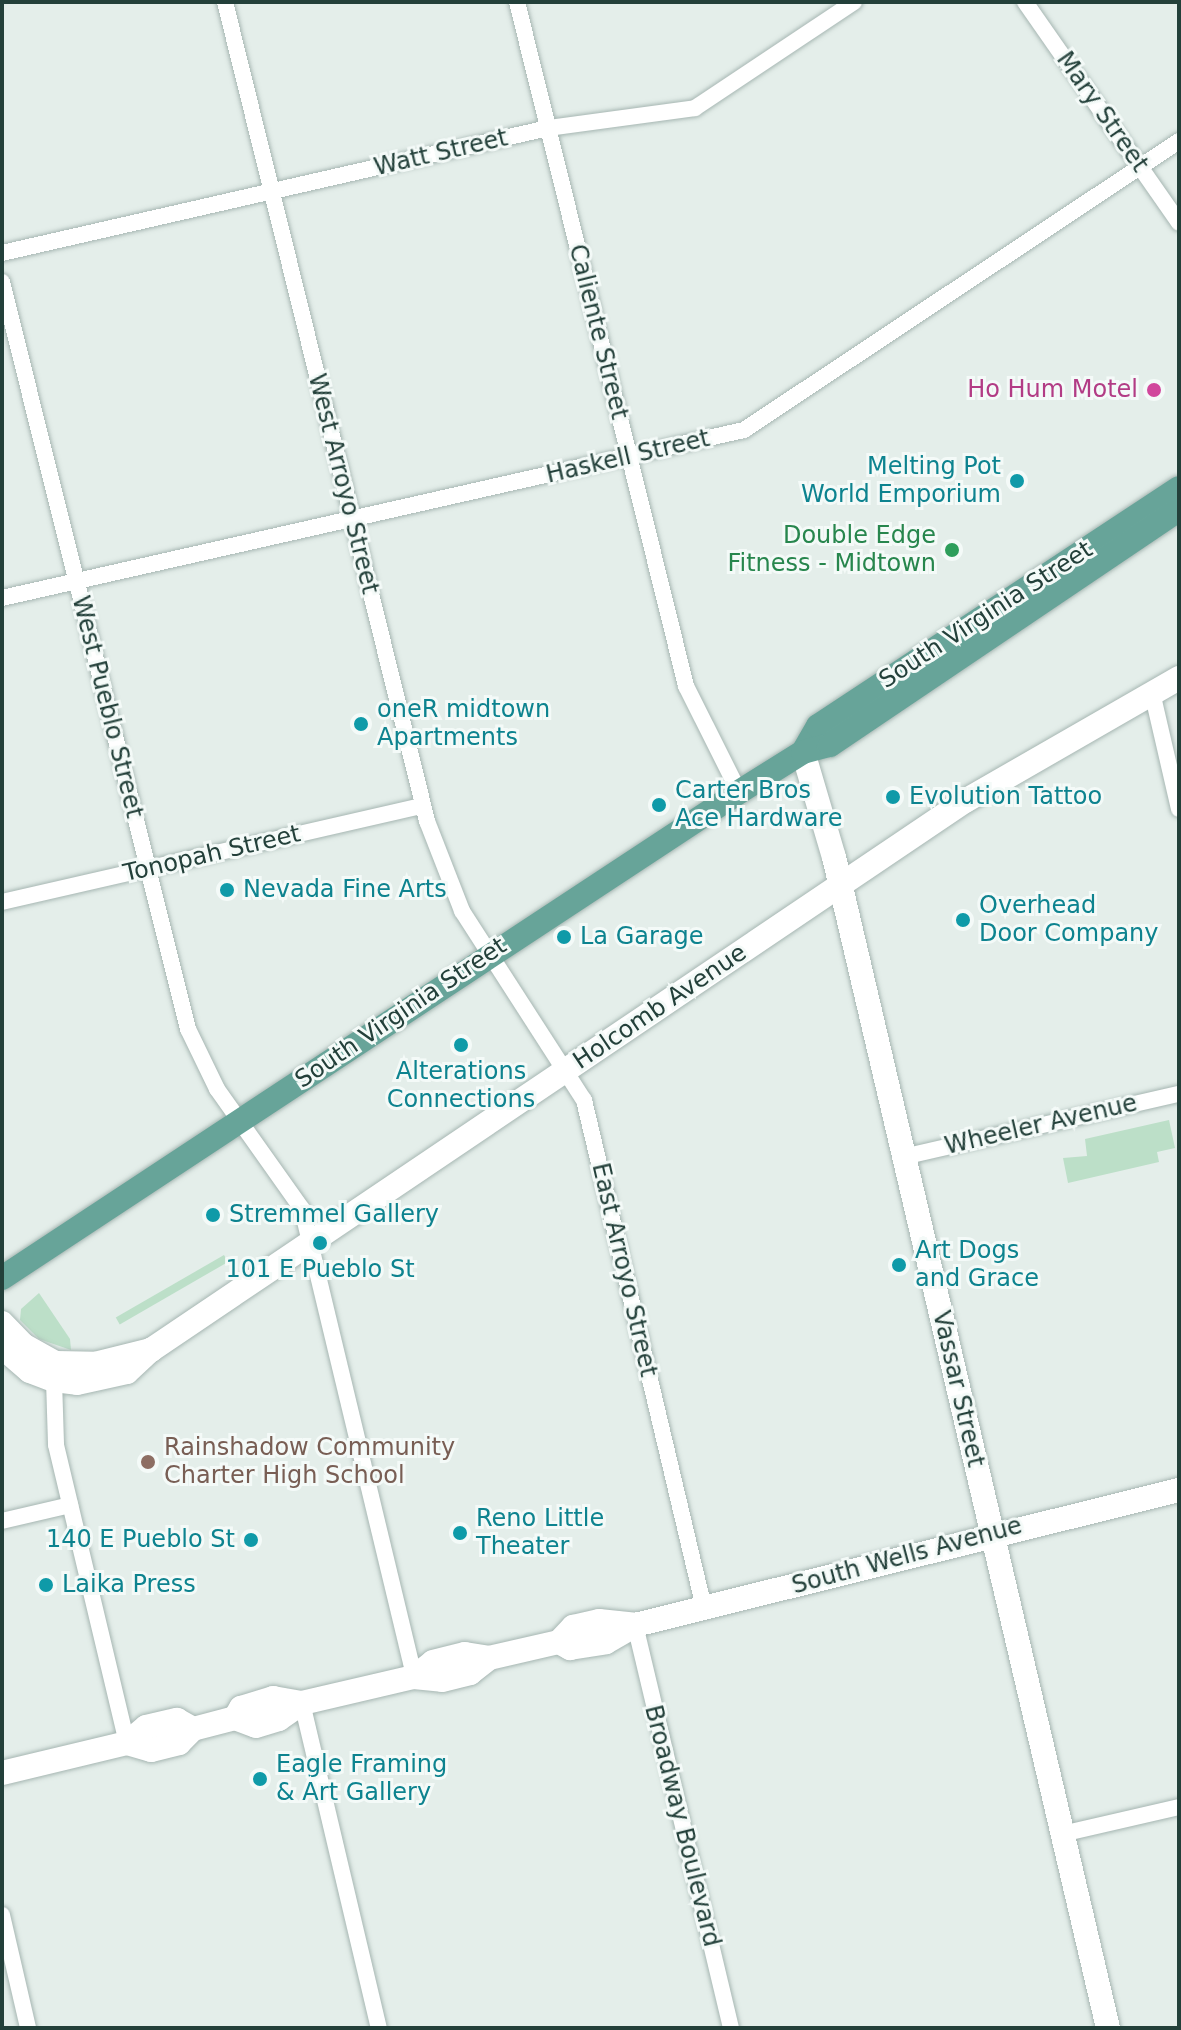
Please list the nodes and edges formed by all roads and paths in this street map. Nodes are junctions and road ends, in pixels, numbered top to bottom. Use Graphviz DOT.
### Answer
graph roads {
  1 [pos="225,2"];
  2 [pos="517,2"];
  3 [pos="854,2"];
  4 [pos="1025,2"];
  5 [pos="548,128"];
  6 [pos="1179,141"];
  7 [pos="1141,167"];
  8 [pos="272,192"];
  9 [pos="1179,223"];
  10 [pos="2,253"];
  11 [pos="2,282"];
  12 [pos="630,456"];
  13 [pos="1179,488"];
  14 [pos="1179,510"];
  15 [pos="352,520"];
  16 [pos="76,581"];
  17 [pos="2,598"];
  18 [pos="1179,678"];
  19 [pos="1152,692"];
  20 [pos="803,752"];
  21 [pos="739,792"];
  22 [pos="422,806"];
  23 [pos="1179,809"];
  24 [pos="147,869"];
  25 [pos="840,885"];
  26 [pos="2,902"];
  27 [pos="490,955"];
  28 [pos="566,1070"];
  29 [pos="1179,1094"];
  30 [pos="240,1121"];
  31 [pos="903,1157"];
  32 [pos="312,1242"];
  33 [pos="2,1278"];
  34 [pos="2,1323"];
  35 [pos="2,1347"];
  36 [pos="151,1350"];
  37 [pos="54,1380"];
  38 [pos="1179,1490"];
  39 [pos="70,1505"];
  40 [pos="2,1521"];
  41 [pos="993,1535"];
  42 [pos="704,1608"];
  43 [pos="635,1625"];
  44 [pos="414,1677"];
  45 [pos="302,1703"];
  46 [pos="127,1743"];
  47 [pos="2,1773"];
  48 [pos="1179,1807"];
  49 [pos="1062,1834"];
  50 [pos="2,1915"];
  51 [pos="28,2028"];
  52 [pos="379,2028"];
  53 [pos="731,2028"];
  54 [pos="1108,2028"];
  1 -- 8 [label="street, West Arroyo Street"];
  2 -- 5 [label="street, Caliente Street"];
  3 -- 5 [label="street, Watt Street"];
  4 -- 7 [label="street, Mary Street"];
  5 -- 8 [label="street, Watt Street"];
  5 -- 12 [label="street, Caliente Street"];
  6 -- 7 [label="street, Haskell Street"];
  7 -- 9 [label="street, Mary Street"];
  7 -- 12 [label="street, Haskell Street"];
  8 -- 10 [label="street, Watt Street"];
  8 -- 15 [label="street, West Arroyo Street"];
  11 -- 16 [label="street, West Pueblo Street"];
  12 -- 15 [label="street, Haskell Street"];
  12 -- 21 [label="street, Caliente Street"];
  13 -- 20 [label="main road, South Virginia Street"];
  14 -- 20 [label="main road, South Virginia Street"];
  15 -- 16 [label="street, Haskell Street"];
  15 -- 22 [label="street, West Arroyo Street"];
  16 -- 17 [label="street, Haskell Street"];
  16 -- 24 [label="street, West Pueblo Street"];
  18 -- 19 [label="street, Holcomb Avenue"];
  19 -- 23 [label="street"];
  19 -- 25 [label="street, Holcomb Avenue"];
  20 -- 21 [label="main road, South Virginia Street"];
  20 -- 25 [label="street, Vassar Street"];
  21 -- 27 [label="main road, South Virginia Street"];
  22 -- 24 [label="street, Tonopah Street"];
  22 -- 27 [label="street, West Arroyo Street"];
  24 -- 26 [label="street, Tonopah Street"];
  24 -- 30 [label="street, West Pueblo Street"];
  25 -- 28 [label="street, Holcomb Avenue"];
  25 -- 31 [label="street, Vassar Street"];
  27 -- 28 [label="street, East Arroyo Street"];
  27 -- 30 [label="main road, South Virginia Street"];
  28 -- 32 [label="street, Holcomb Avenue"];
  28 -- 42 [label="street, East Arroyo Street"];
  29 -- 31 [label="street, Wheeler Avenue"];
  30 -- 32 [label="street, West Pueblo Street"];
  30 -- 33 [label="main road, South Virginia Street"];
  31 -- 41 [label="street, Vassar Street"];
  32 -- 36 [label="street, Holcomb Avenue"];
  32 -- 44 [label="street, West Pueblo Street"];
  34 -- 36 [label="street, Holcomb Avenue"];
  35 -- 37 [label="street, Holcomb Avenue"];
  36 -- 37 [label="street, Holcomb Avenue"];
  37 -- 39 [label="street"];
  38 -- 41 [label="street, South Wells Avenue"];
  39 -- 40 [label="street"];
  39 -- 46 [label="street"];
  41 -- 42 [label="street, South Wells Avenue"];
  41 -- 49 [label="street, Vassar Street"];
  42 -- 43 [label="street, South Wells Avenue"];
  43 -- 44 [label="street, South Wells Avenue"];
  43 -- 53 [label="street, Broadway Boulevard"];
  44 -- 45 [label="street, South Wells Avenue"];
  45 -- 46 [label="street, South Wells Avenue"];
  45 -- 52 [label="street"];
  46 -- 47 [label="street, South Wells Avenue"];
  48 -- 49 [label="street"];
  49 -- 54 [label="street, Vassar Street"];
  50 -- 51 [label="street"];
}
